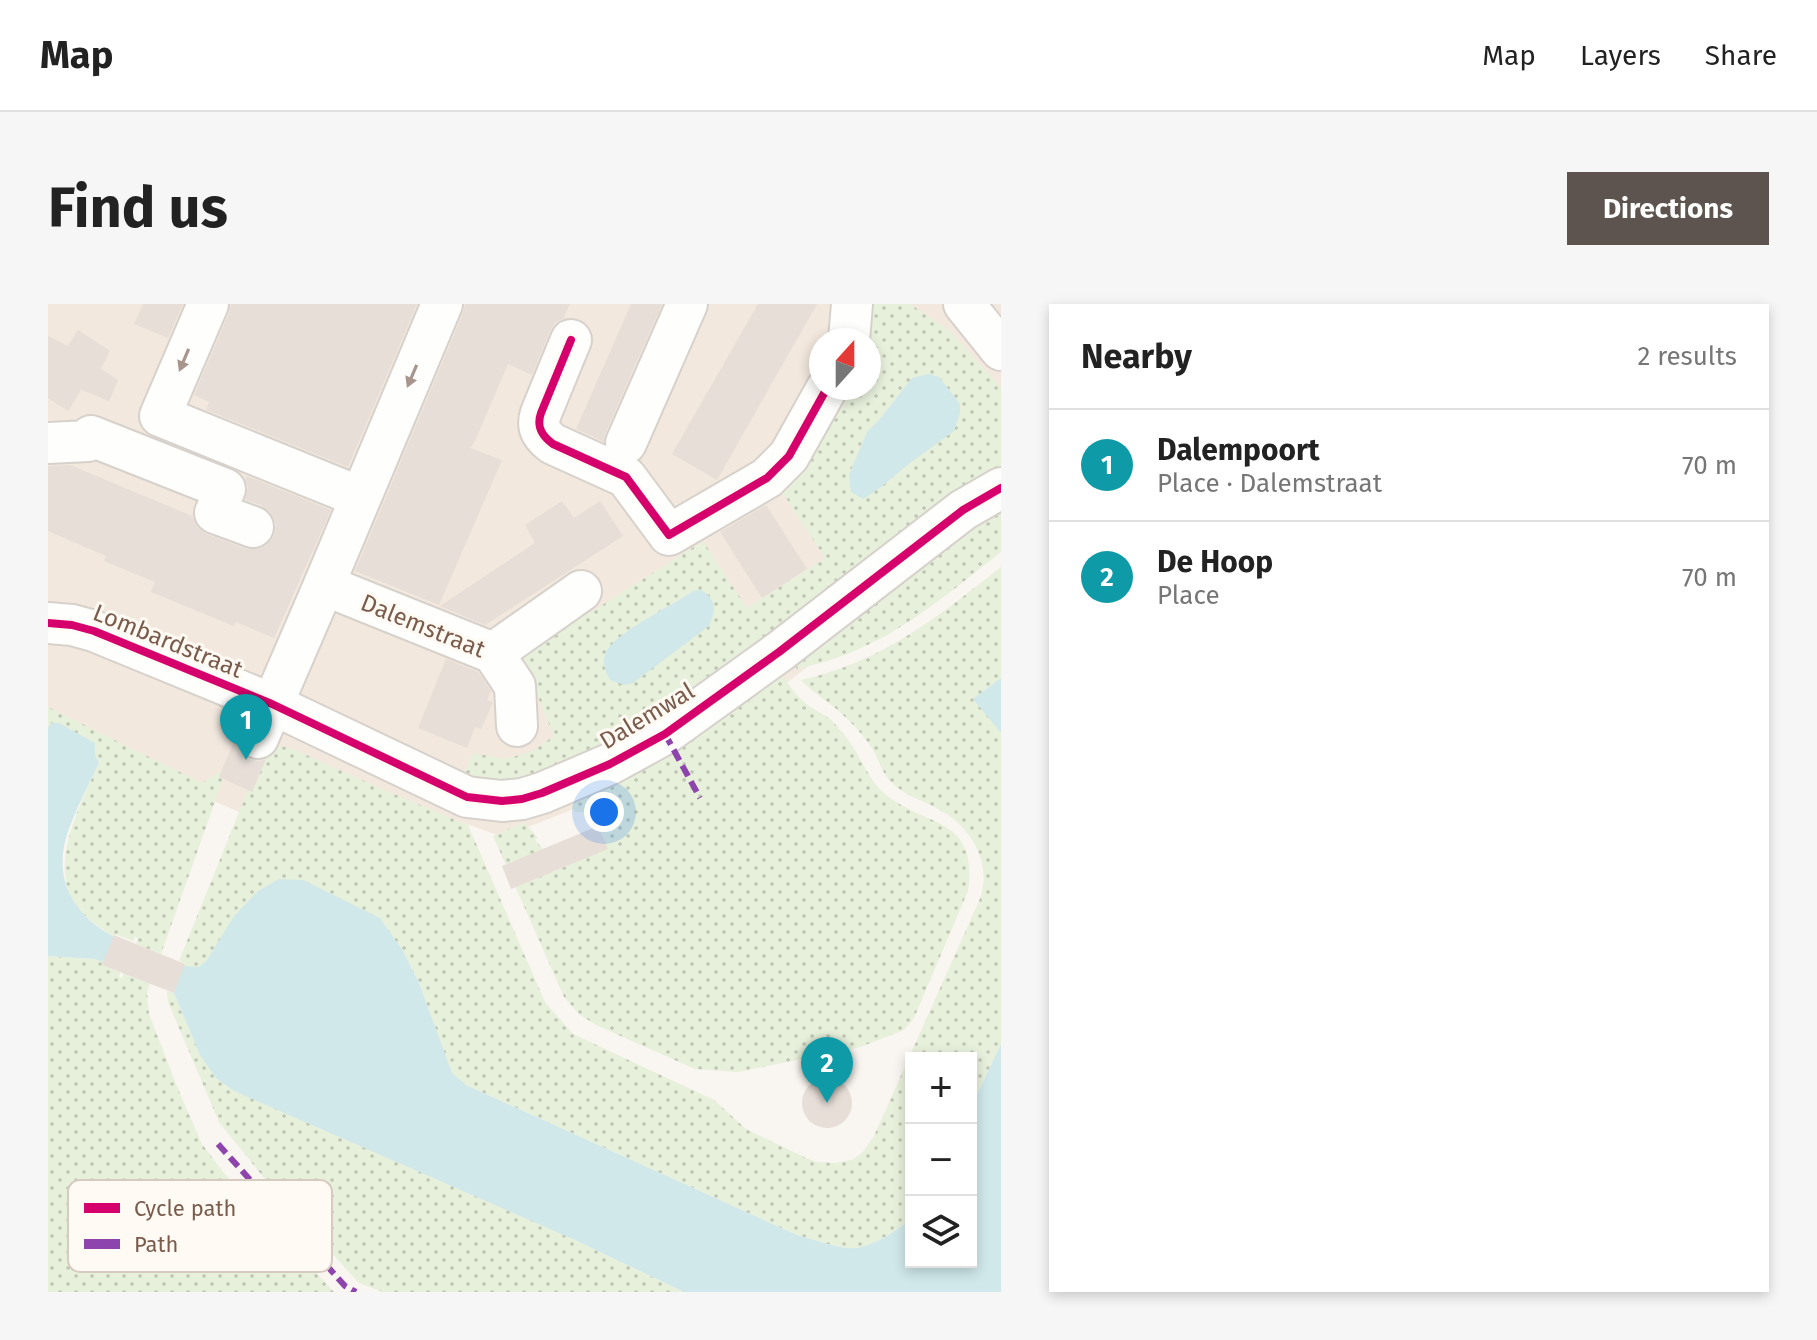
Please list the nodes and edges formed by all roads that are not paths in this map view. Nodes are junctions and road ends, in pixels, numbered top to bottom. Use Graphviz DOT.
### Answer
graph roads {
  1 [pos="208,304"];
  2 [pos="442,304"];
  3 [pos="687,304"];
  4 [pos="852,304"];
  5 [pos="964,304"];
  6 [pos="850,328"];
  7 [pos="571,340"];
  8 [pos="1001,350"];
  9 [pos="820,400"];
  10 [pos="48,443"];
  11 [pos="626,443"];
  12 [pos="1001,488"];
  13 [pos="360,497"];
  14 [pos="253,527"];
  15 [pos="324,585"];
  16 [pos="581,591"];
  17 [pos="48,623"];
  18 [pos="493,653"];
  19 [pos="265,721"];
  20 [pos="517,726"];
  1 -- 13 [label="street, one-way"];
  2 -- 13 [label="street, one-way"];
  3 -- 11 [label="street"];
  4 -- 6 [label="street"];
  5 -- 8 [label="street"];
  7 -- 9 [label="street"];
  10 -- 14 [label="street"];
  12 -- 19 [label="street, Dalemwal"];
  13 -- 15 [label="street"];
  15 -- 18 [label="street, Dalemstraat"];
  15 -- 19 [label="street"];
  16 -- 18 [label="street"];
  17 -- 19 [label="street, Lombardstraat"];
  18 -- 20 [label="street, Dalemstraat"];
}
